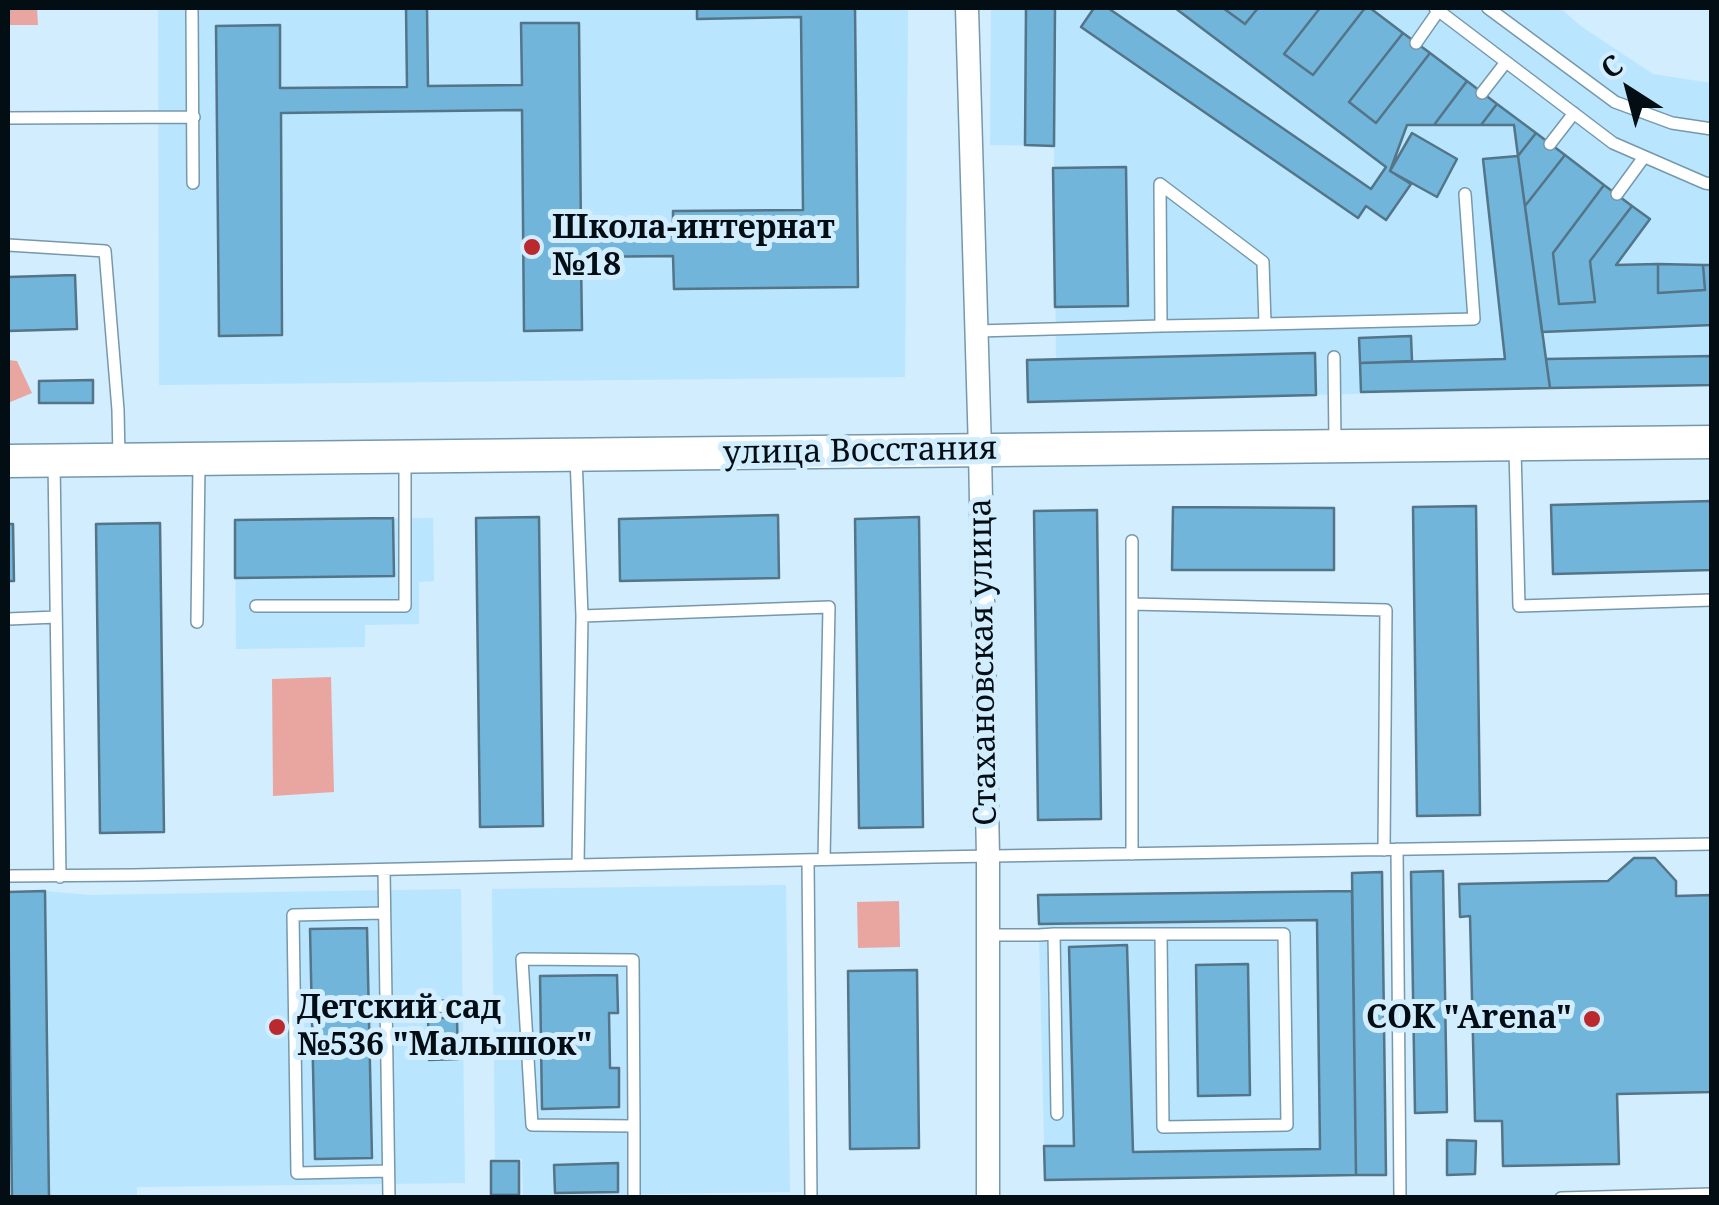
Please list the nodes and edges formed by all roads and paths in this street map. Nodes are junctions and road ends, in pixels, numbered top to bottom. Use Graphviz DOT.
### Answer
graph roads {
  1 [pos="192,8"];
  2 [pos="968,8"];
  3 [pos="1488,8"];
  4 [pos="1437,9"];
  5 [pos="1416,42"];
  6 [pos="1506,62"];
  7 [pos="1482,93"];
  8 [pos="1574,114"];
  9 [pos="194,117"];
  10 [pos="8,118"];
  11 [pos="1712,129"];
  12 [pos="1550,144"];
  13 [pos="1644,156"];
  14 [pos="194,183"];
  15 [pos="1712,184"];
  16 [pos="1464,194"];
  17 [pos="1617,194"];
  18 [pos="8,245"];
  19 [pos="1264,324"];
  20 [pos="1161,326"];
  21 [pos="977,331"];
  22 [pos="1334,357"];
  23 [pos="1712,442"];
  24 [pos="1515,445"];
  25 [pos="1336,447"];
  26 [pos="980,450"];
  27 [pos="576,455"];
  28 [pos="405,457"];
  29 [pos="199,459"];
  30 [pos="119,460"];
  31 [pos="8,461"];
  32 [pos="54,461"];
  33 [pos="1132,540"];
  34 [pos="1712,600"];
  35 [pos="1132,604"];
  36 [pos="256,606"];
  37 [pos="582,616"];
  38 [pos="56,617"];
  39 [pos="8,618"];
  40 [pos="197,622"];
  41 [pos="1712,844"];
  42 [pos="1390,849"];
  43 [pos="1132,854"];
  44 [pos="988,856"];
  45 [pos="824,859"];
  46 [pos="808,860"];
  47 [pos="578,865"];
  48 [pos="384,870"];
  49 [pos="8,876"];
  50 [pos="60,877"];
  51 [pos="384,913"];
  52 [pos="988,934"];
  53 [pos="1054,934"];
  54 [pos="1161,934"];
  55 [pos="450,1006"];
  56 [pos="386,1007"];
  57 [pos="1057,1114"];
  58 [pos="634,1126"];
  59 [pos="388,1171"];
  60 [pos="1712,1194"];
  61 [pos="389,1198"];
  62 [pos="634,1198"];
  63 [pos="811,1198"];
  64 [pos="988,1198"];
  65 [pos="1400,1198"];
  66 [pos="1561,1198"];
  1 -- 9 [label="lane"];
  2 -- 21 [label="street, Стахановская улица"];
  3 -- 11 [label="lane"];
  4 -- 5 [label="lane"];
  4 -- 6 [label="lane"];
  6 -- 7 [label="lane"];
  6 -- 8 [label="lane"];
  8 -- 12 [label="lane"];
  8 -- 13 [label="lane"];
  9 -- 10 [label="lane"];
  9 -- 14 [label="lane"];
  13 -- 15 [label="lane"];
  13 -- 17 [label="lane"];
  16 -- 19 [label="lane"];
  18 -- 30 [label="lane"];
  19 -- 20 [label="lane"];
  19 -- 20 [label="lane"];
  20 -- 21 [label="lane"];
  21 -- 26 [label="street, Стахановская улица"];
  22 -- 25 [label="lane"];
  23 -- 24 [label="main road, улица Восстания"];
  24 -- 25 [label="main road, улица Восстания"];
  24 -- 34 [label="lane"];
  25 -- 26 [label="main road, улица Восстания"];
  26 -- 27 [label="main road, улица Восстания"];
  26 -- 44 [label="street, Стахановская улица"];
  27 -- 28 [label="main road, улица Восстания"];
  27 -- 37 [label="lane"];
  28 -- 29 [label="main road, улица Восстания"];
  28 -- 36 [label="lane"];
  29 -- 30 [label="main road, улица Восстания"];
  29 -- 40 [label="lane"];
  30 -- 32 [label="main road, улица Восстания"];
  31 -- 32 [label="main road, улица Восстания"];
  32 -- 38 [label="lane"];
  33 -- 35 [label="lane"];
  35 -- 42 [label="lane"];
  35 -- 43 [label="lane"];
  37 -- 45 [label="lane"];
  37 -- 47 [label="lane"];
  38 -- 39 [label="lane"];
  38 -- 50 [label="lane"];
  41 -- 42 [label="lane"];
  42 -- 43 [label="lane"];
  42 -- 65 [label="lane"];
  43 -- 44 [label="lane"];
  44 -- 45 [label="lane"];
  44 -- 52 [label="street, Стахановская улица"];
  45 -- 46 [label="lane"];
  46 -- 47 [label="lane"];
  46 -- 63 [label="lane"];
  47 -- 48 [label="lane"];
  48 -- 50 [label="lane"];
  48 -- 51 [label="lane"];
  49 -- 50 [label="lane"];
  51 -- 56 [label="lane"];
  51 -- 59 [label="lane"];
  52 -- 53 [label="lane"];
  52 -- 64 [label="street, Стахановская улица"];
  53 -- 54 [label="lane"];
  53 -- 57 [label="lane"];
  54 -- 54 [label="lane"];
  55 -- 56 [label="lane"];
  56 -- 59 [label="lane"];
  58 -- 58 [label="lane"];
  58 -- 62 [label="lane"];
  59 -- 61 [label="lane"];
  60 -- 66 [label="lane"];
}
